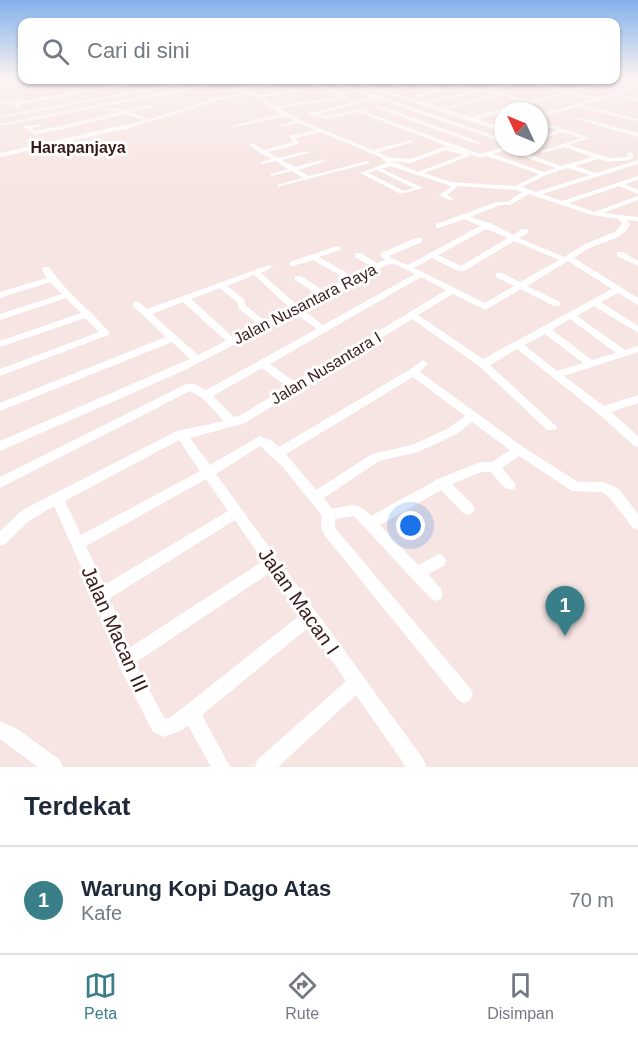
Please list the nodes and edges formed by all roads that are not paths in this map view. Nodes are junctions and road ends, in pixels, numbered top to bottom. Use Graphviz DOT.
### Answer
graph roads {
  1 [pos="22,113"];
  2 [pos="66,113"];
  3 [pos="93,113"];
  4 [pos="124,113"];
  5 [pos="171,113"];
  6 [pos="316,113"];
  7 [pos="351,113"];
  8 [pos="364,113"];
  9 [pos="395,113"];
  10 [pos="423,113"];
  11 [pos="451,113"];
  12 [pos="462,113"];
  13 [pos="486,113"];
  14 [pos="493,113"];
  15 [pos="604,113"];
  16 [pos="287,114"];
  17 [pos="460,116"];
  18 [pos="0,117"];
  19 [pos="578,118"];
  20 [pos="638,118"];
  21 [pos="471,119"];
  22 [pos="146,120"];
  23 [pos="444,120"];
  24 [pos="303,121"];
  25 [pos="595,123"];
  26 [pos="0,125"];
  27 [pos="428,125"];
  28 [pos="280,126"];
  29 [pos="494,126"];
  30 [pos="548,126"];
  31 [pos="233,127"];
  32 [pos="298,129"];
  33 [pos="322,130"];
  34 [pos="411,130"];
  35 [pos="564,130"];
  36 [pos="623,131"];
  37 [pos="616,133"];
  38 [pos="307,134"];
  39 [pos="494,135"];
  40 [pos="638,135"];
  41 [pos="548,136"];
  42 [pos="494,139"];
  43 [pos="411,142"];
  44 [pos="479,143"];
  45 [pos="250,144"];
  46 [pos="548,144"];
  47 [pos="565,146"];
  48 [pos="556,148"];
  49 [pos="461,149"];
  50 [pos="548,151"];
  51 [pos="262,152"];
  52 [pos="308,152"];
  53 [pos="372,152"];
  54 [pos="494,152"];
  55 [pos="0,154"];
  56 [pos="488,154"];
  57 [pos="630,154"];
  58 [pos="526,156"];
  59 [pos="598,157"];
  60 [pos="277,160"];
  61 [pos="324,160"];
  62 [pos="388,161"];
  63 [pos="638,162"];
  64 [pos="263,163"];
  65 [pos="367,163"];
  66 [pos="570,165"];
  67 [pos="376,168"];
  68 [pos="292,169"];
  69 [pos="561,171"];
  70 [pos="420,173"];
  71 [pos="544,174"];
  72 [pos="593,174"];
  73 [pos="273,175"];
  74 [pos="570,177"];
  75 [pos="308,178"];
  76 [pos="638,178"];
  77 [pos="578,180"];
  78 [pos="450,184"];
  79 [pos="620,184"];
  80 [pos="279,186"];
  81 [pos="518,188"];
  82 [pos="529,190"];
  83 [pos="638,192"];
  84 [pos="538,193"];
  85 [pos="638,198"];
  86 [pos="451,199"];
  87 [pos="563,203"];
  88 [pos="594,214"];
  89 [pos="465,217"];
  90 [pos="622,219"];
  91 [pos="638,219"];
  92 [pos="487,225"];
  93 [pos="439,226"];
  94 [pos="525,231"];
  95 [pos="514,237"];
  96 [pos="419,240"];
  97 [pos="336,248"];
  98 [pos="620,254"];
  99 [pos="358,255"];
  100 [pos="432,255"];
  101 [pos="312,256"];
  102 [pos="567,259"];
  103 [pos="390,261"];
  104 [pos="293,264"];
  105 [pos="638,264"];
  106 [pos="269,267"];
  107 [pos="378,267"];
  108 [pos="408,268"];
  109 [pos="46,269"];
  110 [pos="256,273"];
  111 [pos="421,274"];
  112 [pos="499,275"];
  113 [pos="298,278"];
  114 [pos="52,279"];
  115 [pos="353,280"];
  116 [pos="221,285"];
  117 [pos="522,286"];
  118 [pos="618,290"];
  119 [pos="451,291"];
  120 [pos="323,294"];
  121 [pos="0,295"];
  122 [pos="68,295"];
  123 [pos="185,299"];
  124 [pos="594,302"];
  125 [pos="638,302"];
  126 [pos="136,304"];
  127 [pos="557,304"];
  128 [pos="295,308"];
  129 [pos="146,313"];
  130 [pos="88,314"];
  131 [pos="412,315"];
  132 [pos="570,315"];
  133 [pos="0,318"];
  134 [pos="264,324"];
  135 [pos="323,329"];
  136 [pos="545,329"];
  137 [pos="638,330"];
  138 [pos="173,338"];
  139 [pos="232,341"];
  140 [pos="0,344"];
  141 [pos="517,345"];
  142 [pos="638,349"];
  143 [pos="624,354"];
  144 [pos="197,360"];
  145 [pos="262,363"];
  146 [pos="423,363"];
  147 [pos="590,363"];
  148 [pos="483,364"];
  149 [pos="413,372"];
  150 [pos="0,373"];
  151 [pos="555,375"];
  152 [pos="294,387"];
  153 [pos="206,395"];
  154 [pos="638,399"];
  155 [pos="0,407"];
  156 [pos="603,411"];
  157 [pos="472,416"];
  158 [pos="235,422"];
  159 [pos="551,427"];
  160 [pos="181,434"];
  161 [pos="638,443"];
  162 [pos="0,446"];
  163 [pos="519,450"];
  164 [pos="278,454"];
  165 [pos="494,467"];
  166 [pos="209,471"];
  167 [pos="0,483"];
  168 [pos="442,483"];
  169 [pos="510,485"];
  170 [pos="57,498"];
  171 [pos="314,498"];
  172 [pos="468,509"];
  173 [pos="237,512"];
  174 [pos="329,515"];
  175 [pos="371,523"];
  176 [pos="638,524"];
  177 [pos="0,540"];
  178 [pos="77,544"];
  179 [pos="439,561"];
  180 [pos="272,563"];
  181 [pos="416,573"];
  182 [pos="436,594"];
  183 [pos="101,595"];
  184 [pos="311,616"];
  185 [pos="125,660"];
  186 [pos="357,683"];
  187 [pos="464,694"];
  188 [pos="191,713"];
  189 [pos="0,730"];
  190 [pos="53,767"];
  191 [pos="221,767"];
  192 [pos="264,767"];
  193 [pos="416,767"];
  1 -- 18 [label="street"];
  2 -- 26 [label="street"];
  3 -- 4 [label="street"];
  4 -- 22 [label="street"];
  5 -- 22 [label="street"];
  6 -- 7 [label="street"];
  8 -- 34 [label="street"];
  9 -- 27 [label="street"];
  10 -- 23 [label="street"];
  11 -- 17 [label="street"];
  12 -- 13 [label="street"];
  14 -- 21 [label="street"];
  15 -- 20 [label="street"];
  15 -- 25 [label="street"];
  16 -- 24 [label="street"];
  16 -- 31 [label="street"];
  17 -- 21 [label="street"];
  17 -- 23 [label="street"];
  19 -- 25 [label="street"];
  21 -- 29 [label="street"];
  22 -- 55 [label="street"];
  23 -- 27 [label="street"];
  23 -- 39 [label="street"];
  24 -- 28 [label="street"];
  24 -- 33 [label="street"];
  25 -- 36 [label="street"];
  27 -- 34 [label="street"];
  27 -- 44 [label="street"];
  30 -- 35 [label="street"];
  32 -- 38 [label="street"];
  33 -- 38 [label="street"];
  33 -- 53 [label="street"];
  34 -- 49 [label="street"];
  35 -- 41 [label="street"];
  35 -- 47 [label="street"];
  36 -- 37 [label="street"];
  36 -- 40 [label="street"];
  38 -- 51 [label="street"];
  42 -- 44 [label="street"];
  43 -- 53 [label="street"];
  44 -- 49 [label="street"];
  45 -- 51 [label="street"];
  46 -- 48 [label="street"];
  47 -- 48 [label="street"];
  47 -- 59 [label="street"];
  48 -- 50 [label="street"];
  49 -- 56 [label="street"];
  51 -- 60 [label="street"];
  52 -- 60 [label="street"];
  53 -- 62 [label="street"];
  54 -- 56 [label="street"];
  56 -- 71 [label="street"];
  57 -- 59 [label="street"];
  58 -- 69 [label="street"];
  59 -- 66 [label="street"];
  60 -- 64 [label="street"];
  60 -- 68 [label="street"];
  61 -- 68 [label="street"];
  62 -- 67 [label="street"];
  62 -- 70 [label="street"];
  62 -- 70 [label="street"];
  63 -- 72 [label="street"];
  65 -- 75 [label="street"];
  66 -- 69 [label="street"];
  66 -- 72 [label="street"];
  67 -- 67 [label="street"];
  68 -- 73 [label="street"];
  68 -- 75 [label="street"];
  69 -- 71 [label="street"];
  70 -- 78 [label="street"];
  71 -- 81 [label="street"];
  72 -- 77 [label="street"];
  74 -- 77 [label="street"];
  75 -- 80 [label="street"];
  76 -- 79 [label="street"];
  77 -- 84 [label="street"];
  78 -- 81 [label="street"];
  78 -- 86 [label="street"];
  79 -- 83 [label="street"];
  79 -- 87 [label="street"];
  81 -- 82 [label="street"];
  82 -- 84 [label="street"];
  82 -- 89 [label="street"];
  84 -- 87 [label="street"];
  85 -- 88 [label="street"];
  87 -- 88 [label="street"];
  88 -- 90 [label="street"];
  89 -- 92 [label="street"];
  89 -- 93 [label="street"];
  90 -- 91 [label="street"];
  90 -- 102 [label="street, Jalan Nusantara Raya"];
  92 -- 95 [label="street"];
  92 -- 100 [label="street"];
  94 -- 95 [label="street"];
  95 -- 100 [label="street"];
  95 -- 102 [label="street"];
  96 -- 103 [label="street"];
  97 -- 101 [label="street"];
  98 -- 105 [label="street"];
  99 -- 107 [label="street"];
  100 -- 108 [label="street"];
  101 -- 104 [label="street"];
  101 -- 115 [label="street"];
  102 -- 117 [label="street, Jalan Nusantara Raya"];
  102 -- 118 [label="street"];
  103 -- 107 [label="street, Jalan Nusantara Raya"];
  103 -- 108 [label="street, Jalan Nusantara Raya"];
  106 -- 110 [label="street"];
  107 -- 115 [label="street, Jalan Nusantara Raya"];
  108 -- 111 [label="street, Jalan Nusantara Raya"];
  109 -- 114 [label="street"];
  110 -- 116 [label="street"];
  110 -- 128 [label="street"];
  111 -- 119 [label="street, Jalan Nusantara Raya"];
  111 -- 135 [label="street"];
  112 -- 117 [label="street"];
  113 -- 120 [label="street"];
  114 -- 121 [label="street"];
  114 -- 122 [label="street"];
  115 -- 120 [label="street, Jalan Nusantara Raya"];
  116 -- 123 [label="street"];
  116 -- 134 [label="street"];
  117 -- 119 [label="street, Jalan Nusantara Raya"];
  117 -- 127 [label="street"];
  118 -- 124 [label="street"];
  118 -- 125 [label="street"];
  119 -- 131 [label="street, Jalan Nusantara I"];
  120 -- 128 [label="street, Jalan Nusantara Raya"];
  122 -- 130 [label="street"];
  122 -- 133 [label="street"];
  123 -- 129 [label="street"];
  123 -- 139 [label="street"];
  124 -- 132 [label="street"];
  124 -- 137 [label="street"];
  126 -- 129 [label="street"];
  128 -- 134 [label="street, Jalan Nusantara Raya"];
  128 -- 135 [label="street"];
  129 -- 138 [label="street"];
  130 -- 140 [label="street"];
  130 -- 150 [label="street"];
  131 -- 148 [label="street"];
  131 -- 152 [label="street, Jalan Nusantara I"];
  132 -- 136 [label="street"];
  132 -- 143 [label="street"];
  134 -- 139 [label="street, Jalan Nusantara Raya"];
  135 -- 145 [label="street"];
  136 -- 141 [label="street"];
  136 -- 147 [label="street"];
  138 -- 144 [label="street"];
  138 -- 155 [label="street"];
  139 -- 144 [label="street, Jalan Nusantara Raya"];
  141 -- 148 [label="street"];
  141 -- 151 [label="street"];
  142 -- 143 [label="street"];
  143 -- 147 [label="street"];
  144 -- 162 [label="street, Jalan Nusantara Raya"];
  145 -- 152 [label="street"];
  145 -- 153 [label="street"];
  146 -- 149 [label="street"];
  147 -- 151 [label="street"];
  148 -- 159 [label="street"];
  149 -- 157 [label="street"];
  149 -- 164 [label="street"];
  151 -- 156 [label="street"];
  152 -- 158 [label="street, Jalan Nusantara I"];
  153 -- 158 [label="street"];
  153 -- 167 [label="street"];
  154 -- 156 [label="street"];
  156 -- 161 [label="street"];
  157 -- 163 [label="street"];
  157 -- 171 [label="street"];
  158 -- 160 [label="street, Jalan Nusantara I"];
  160 -- 166 [label="street, Jalan Macan I"];
  160 -- 170 [label="street, Jalan Nusantara I"];
  163 -- 165 [label="street"];
  163 -- 176 [label="street"];
  164 -- 166 [label="street"];
  164 -- 171 [label="street"];
  165 -- 168 [label="street"];
  165 -- 169 [label="street"];
  166 -- 173 [label="street, Jalan Macan I"];
  166 -- 178 [label="street"];
  168 -- 172 [label="street"];
  168 -- 175 [label="street"];
  170 -- 177 [label="street, Jalan Nusantara I"];
  170 -- 178 [label="street, Jalan Macan III"];
  171 -- 174 [label="street"];
  173 -- 180 [label="street, Jalan Macan I"];
  173 -- 183 [label="street"];
  174 -- 175 [label="street"];
  174 -- 187 [label="street"];
  175 -- 181 [label="street"];
  178 -- 183 [label="street, Jalan Macan III"];
  179 -- 181 [label="street"];
  180 -- 184 [label="street, Jalan Macan I"];
  180 -- 185 [label="street"];
  181 -- 182 [label="street"];
  183 -- 185 [label="street, Jalan Macan III"];
  184 -- 186 [label="street, Jalan Macan I"];
  184 -- 188 [label="street"];
  185 -- 188 [label="street, Jalan Macan III"];
  186 -- 192 [label="street"];
  186 -- 193 [label="street, Jalan Macan I"];
  188 -- 191 [label="street"];
  189 -- 190 [label="street"];
}
